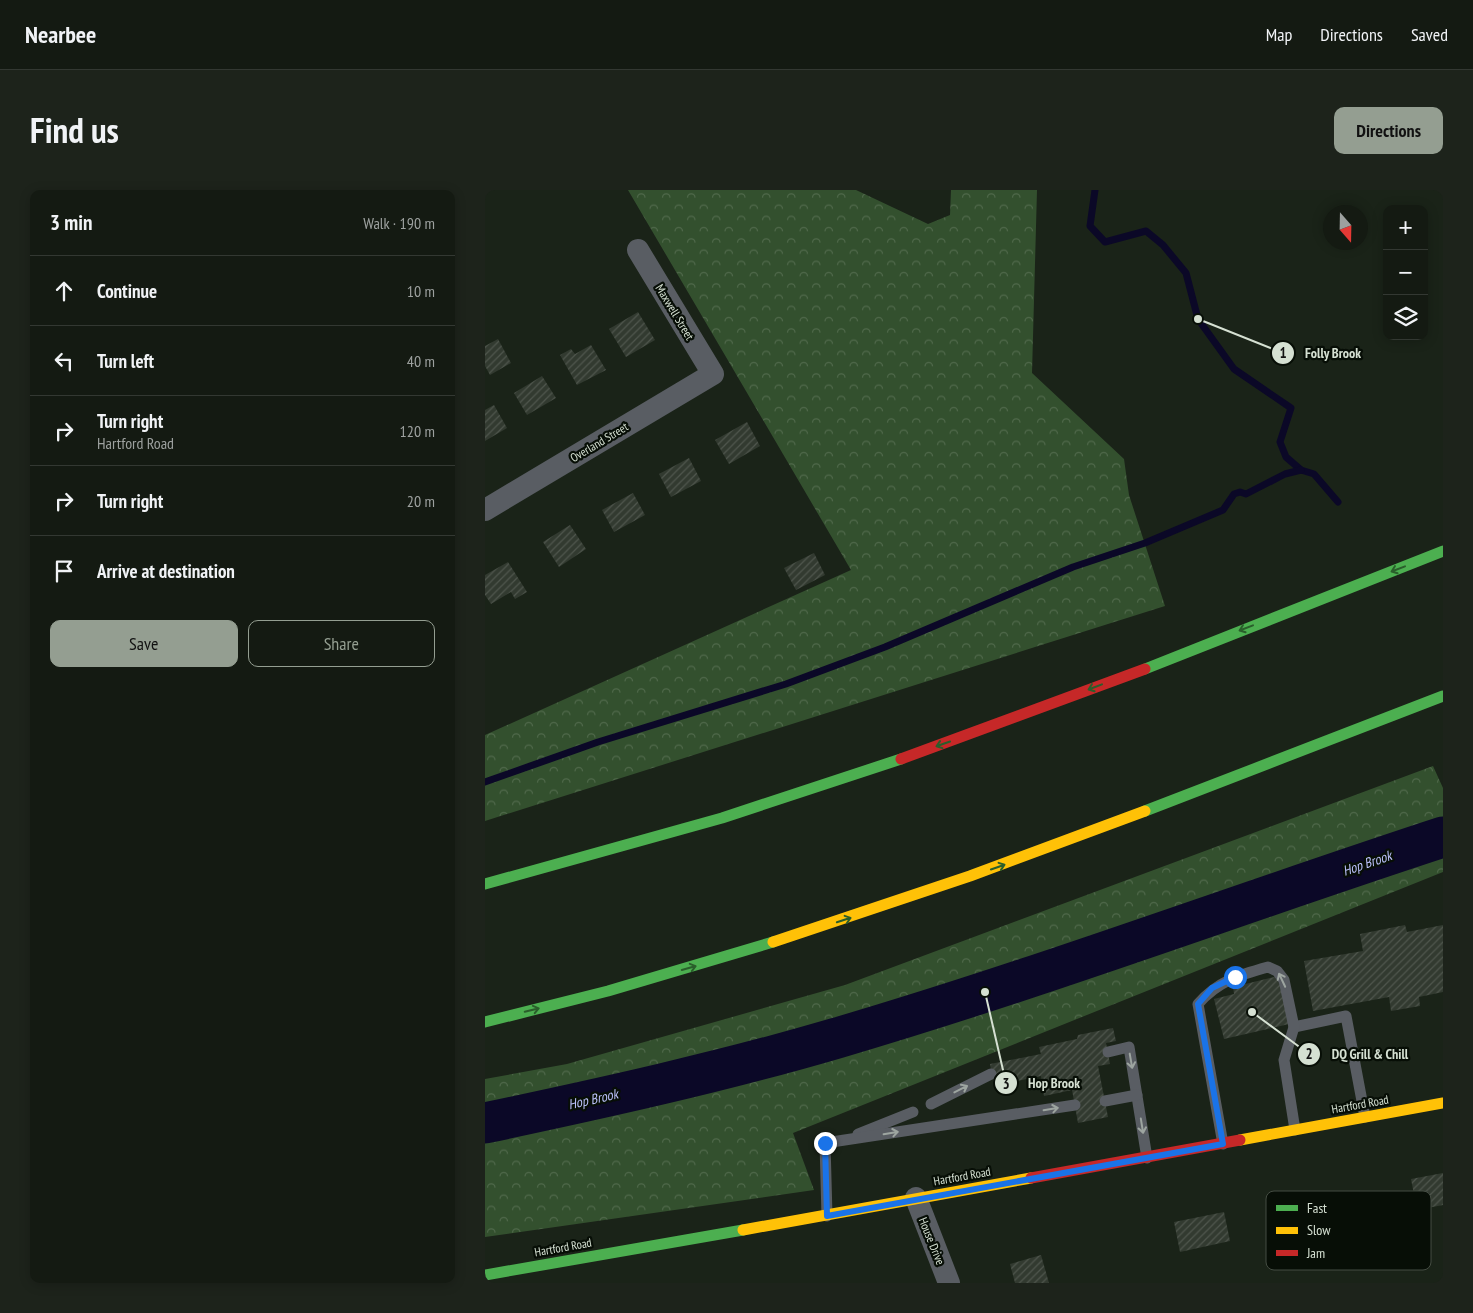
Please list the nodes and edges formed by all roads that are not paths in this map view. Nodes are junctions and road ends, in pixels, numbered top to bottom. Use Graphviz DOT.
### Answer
graph roads {
  1 [pos="637,250"];
  2 [pos="713,374"];
  3 [pos="485,510"];
  4 [pos="1443,552"];
  5 [pos="1443,696"];
  6 [pos="485,884"];
  7 [pos="485,1022"];
  8 [pos="1294,1027"];
  9 [pos="1108,1052"];
  10 [pos="991,1074"];
  11 [pos="1137,1095"];
  12 [pos="1105,1101"];
  13 [pos="1443,1103"];
  14 [pos="931,1104"];
  15 [pos="1075,1106"];
  16 [pos="913,1112"];
  17 [pos="1365,1117"];
  18 [pos="1295,1130"];
  19 [pos="840,1141"];
  20 [pos="1223,1144"];
  21 [pos="1147,1158"];
  22 [pos="916,1198"];
  23 [pos="827,1216"];
  24 [pos="485,1275"];
  25 [pos="949,1283"];
  1 -- 2 [label="street, Maxwell Street"];
  2 -- 3 [label="street, Overland Street"];
  4 -- 6 [label="main road, one-way"];
  7 -- 5 [label="main road, one-way"];
  8 -- 17 [label="lane"];
  8 -- 18 [label="lane"];
  8 -- 20 [label="lane, one-way"];
  9 -- 11 [label="lane, one-way"];
  14 -- 10 [label="lane, one-way"];
  11 -- 12 [label="lane"];
  11 -- 21 [label="lane, one-way"];
  13 -- 17 [label="main road, Hartford Road"];
  19 -- 15 [label="lane, one-way"];
  16 -- 19 [label="lane"];
  17 -- 18 [label="main road, Hartford Road"];
  18 -- 20 [label="main road, Hartford Road"];
  19 -- 23 [label="lane"];
  20 -- 21 [label="main road, Hartford Road"];
  21 -- 22 [label="main road, Hartford Road"];
  22 -- 23 [label="main road, Hartford Road"];
  22 -- 25 [label="street, House Drive"];
  23 -- 24 [label="main road, Hartford Road"];
}
